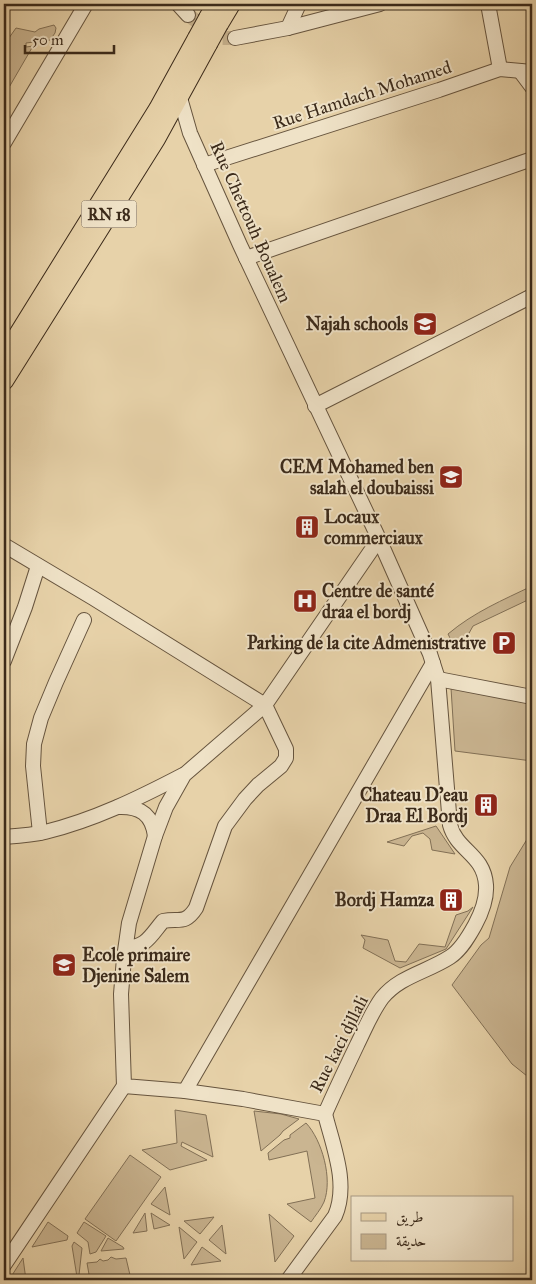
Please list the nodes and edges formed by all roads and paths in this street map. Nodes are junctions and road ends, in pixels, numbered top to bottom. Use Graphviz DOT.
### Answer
graph roads {
  1 [pos="86,4"];
  2 [pos="178,4"];
  3 [pos="231,4"];
  4 [pos="299,4"];
  5 [pos="380,4"];
  6 [pos="488,4"];
  7 [pos="188,15"];
  8 [pos="215,15"];
  9 [pos="288,28"];
  10 [pos="235,38"];
  11 [pos="203,41"];
  12 [pos="500,69"];
  13 [pos="526,71"];
  14 [pos="532,87"];
  15 [pos="180,98"];
  16 [pos="192,138"];
  17 [pos="156,139"];
  18 [pos="5,140"];
  19 [pos="532,159"];
  20 [pos="204,165"];
  21 [pos="246,258"];
  22 [pos="532,296"];
  23 [pos="4,357"];
  24 [pos="4,381"];
  25 [pos="315,406"];
  26 [pos="379,539"];
  27 [pos="6,547"];
  28 [pos="38,566"];
  29 [pos="84,620"];
  30 [pos="4,661"];
  31 [pos="433,663"];
  32 [pos="438,678"];
  33 [pos="532,697"];
  34 [pos="264,705"];
  35 [pos="184,775"];
  36 [pos="117,807"];
  37 [pos="40,833"];
  38 [pos="155,836"];
  39 [pos="4,837"];
  40 [pos="126,947"];
  41 [pos="124,1086"];
  42 [pos="185,1092"];
  43 [pos="325,1114"];
  44 [pos="4,1265"];
  45 [pos="288,1280"];
  1 -- 18 [label="street"];
  2 -- 7 [label="street"];
  3 -- 8 [label="main road, RN 18"];
  4 -- 9 [label="street"];
  5 -- 9 [label="street"];
  6 -- 12 [label="street"];
  8 -- 11 [label="main road, RN 18, bridge"];
  9 -- 10 [label="street"];
  11 -- 15 [label="main road, RN 18"];
  11 -- 23 [label="main road, RN 18"];
  12 -- 13 [label="street, Rue Hamdach Mohamed"];
  12 -- 20 [label="street, Rue Hamdach Mohamed"];
  13 -- 14 [label="street"];
  15 -- 16 [label="street, Rue Chettouh Boualem"];
  15 -- 17 [label="main road, RN 18"];
  16 -- 17 [label="street"];
  16 -- 20 [label="street, Rue Chettouh Boualem"];
  17 -- 24 [label="main road, RN 18"];
  19 -- 21 [label="street"];
  20 -- 21 [label="street, Rue Chettouh Boualem"];
  21 -- 25 [label="street, Rue Chettouh Boualem"];
  22 -- 25 [label="street"];
  25 -- 26 [label="street, Rue Chettouh Boualem"];
  26 -- 31 [label="street, Rue Chettouh Boualem"];
  26 -- 34 [label="street"];
  27 -- 28 [label="street"];
  28 -- 30 [label="street"];
  28 -- 34 [label="street"];
  29 -- 37 [label="street"];
  31 -- 32 [label="street, Rue Chettouh Boualem"];
  31 -- 42 [label="street"];
  32 -- 33 [label="street"];
  32 -- 43 [label="street, Rue kaci djllali"];
  34 -- 35 [label="street"];
  34 -- 40 [label="street"];
  35 -- 36 [label="street"];
  35 -- 38 [label="street"];
  36 -- 37 [label="street"];
  36 -- 38 [label="street"];
  37 -- 39 [label="street"];
  38 -- 40 [label="street"];
  40 -- 41 [label="street"];
  41 -- 42 [label="street"];
  41 -- 44 [label="street"];
  42 -- 43 [label="street"];
  43 -- 45 [label="street"];
}
